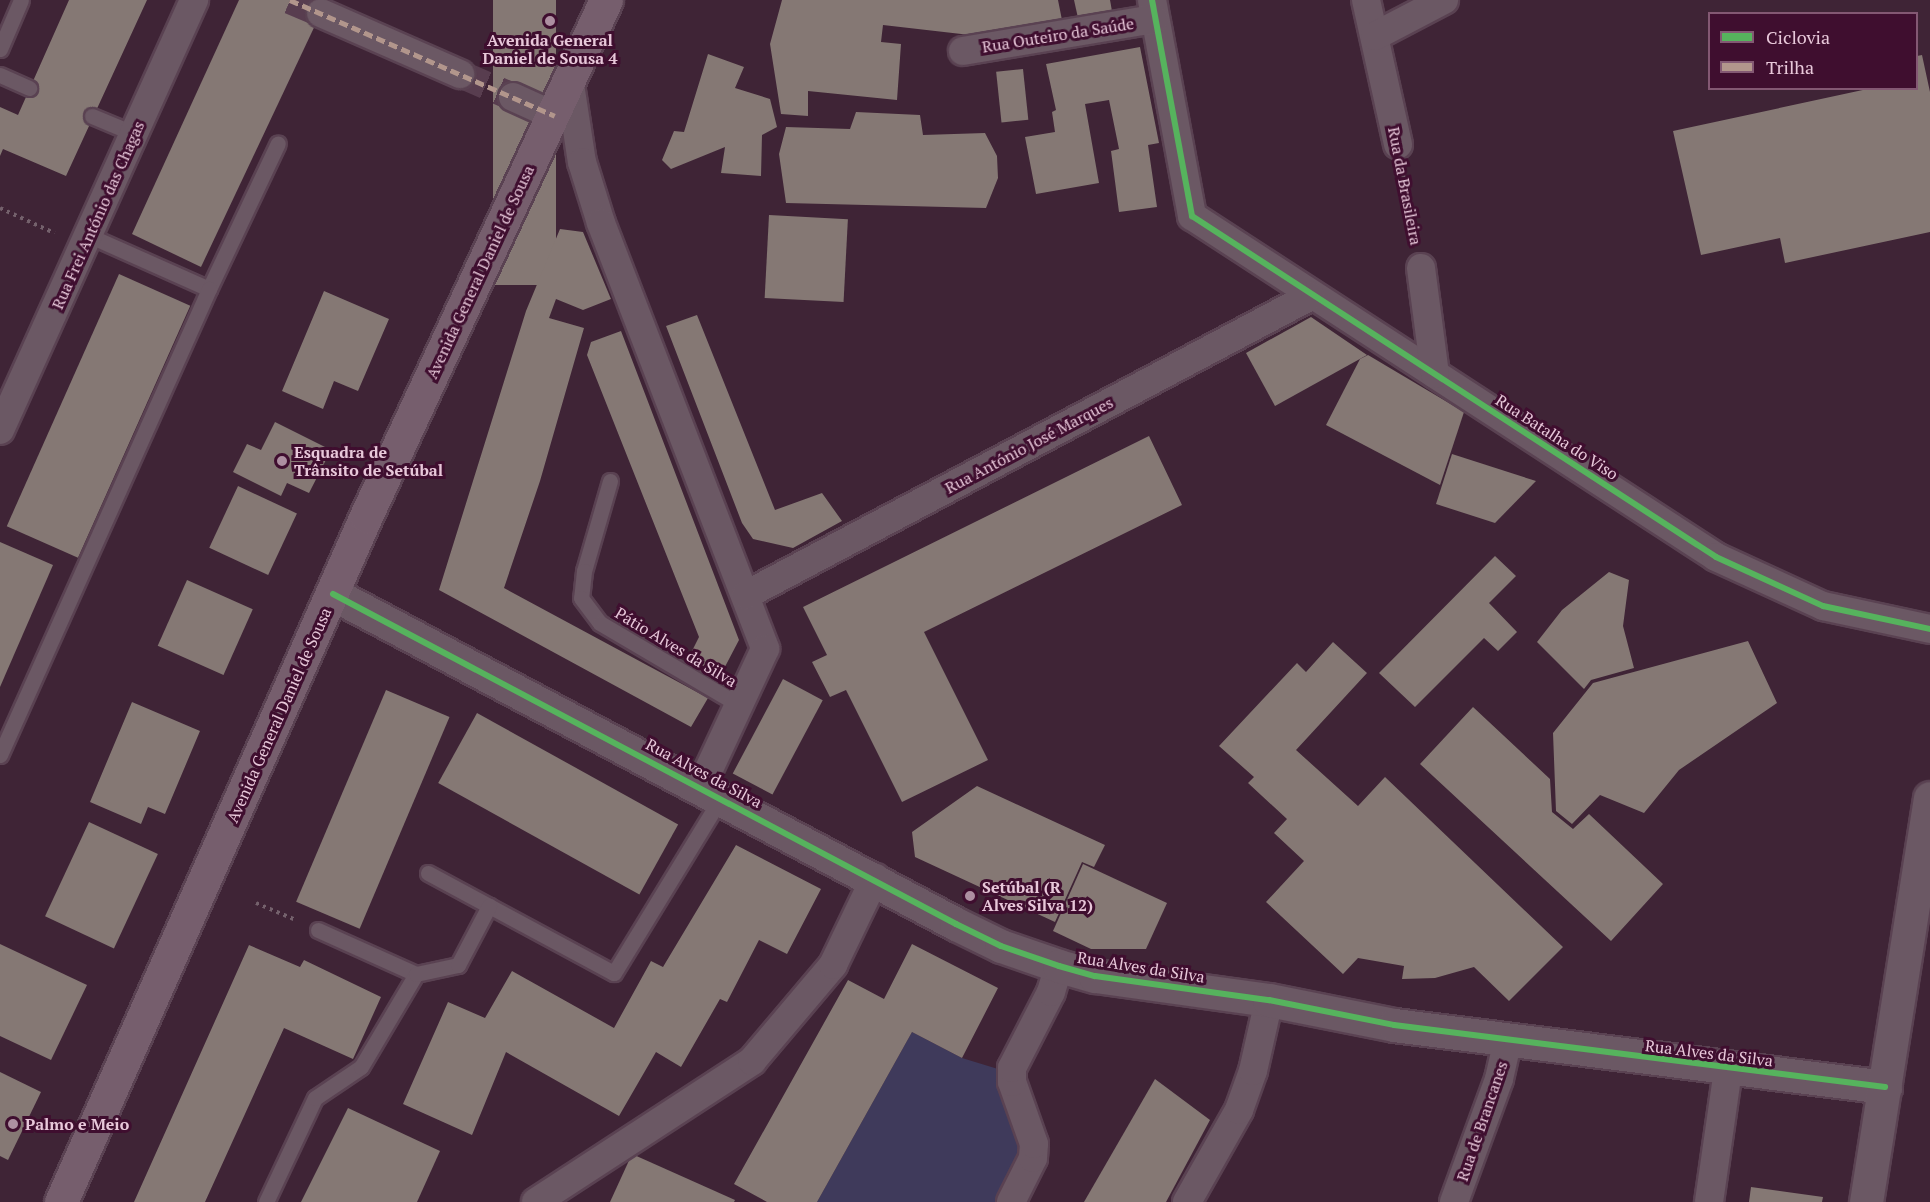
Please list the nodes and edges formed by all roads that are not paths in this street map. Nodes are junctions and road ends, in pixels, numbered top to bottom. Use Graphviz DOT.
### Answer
graph roads {
  1 [pos="21,0"];
  2 [pos="194,0"];
  3 [pos="606,0"];
  4 [pos="1366,0"];
  5 [pos="1444,0"];
  6 [pos="1153,10"];
  7 [pos="321,14"];
  8 [pos="1375,36"];
  9 [pos="0,49"];
  10 [pos="963,51"];
  11 [pos="460,74"];
  12 [pos="0,75"];
  13 [pos="570,84"];
  14 [pos="29,88"];
  15 [pos="513,97"];
  16 [pos="92,116"];
  17 [pos="555,116"];
  18 [pos="135,134"];
  19 [pos="278,143"];
  20 [pos="1398,144"];
  21 [pos="87,241"];
  22 [pos="1420,268"];
  23 [pos="209,290"];
  24 [pos="1311,296"];
  25 [pos="1435,374"];
  26 [pos="0,430"];
  27 [pos="610,481"];
  28 [pos="333,594"];
  29 [pos="746,595"];
  30 [pos="1930,629"];
  31 [pos="741,706"];
  32 [pos="0,755"];
  33 [pos="711,792"];
  34 [pos="1930,798"];
  35 [pos="428,873"];
  36 [pos="874,878"];
  37 [pos="489,906"];
  38 [pos="318,930"];
  39 [pos="1059,966"];
  40 [pos="416,974"];
  41 [pos="1269,1000"];
  42 [pos="1508,1039"];
  43 [pos="1728,1070"];
  44 [pos="1885,1087"];
  45 [pos="61,1202"];
  46 [pos="266,1202"];
  47 [pos="536,1202"];
  48 [pos="1011,1202"];
  49 [pos="1187,1202"];
  50 [pos="1454,1202"];
  51 [pos="1709,1202"];
  52 [pos="1866,1202"];
  1 -- 9 [label="lane"];
  2 -- 18 [label="street, Rua Frei António das Chagas"];
  3 -- 13 [label="main road, Avenida General Daniel de Sousa"];
  4 -- 8 [label="street, Rua da Brasileira"];
  5 -- 8 [label="street"];
  6 -- 10 [label="street, Rua Outeiro da Saúde"];
  6 -- 24 [label="street, Rua Batalha do Viso"];
  7 -- 11 [label="street"];
  8 -- 20 [label="street, Rua da Brasileira"];
  12 -- 14 [label="lane"];
  13 -- 17 [label="main road, Avenida General Daniel de Sousa"];
  13 -- 29 [label="street"];
  15 -- 17 [label="street"];
  16 -- 18 [label="lane"];
  17 -- 28 [label="main road, Avenida General Daniel de Sousa"];
  18 -- 21 [label="street, Rua Frei António das Chagas"];
  19 -- 23 [label="lane"];
  21 -- 23 [label="lane"];
  21 -- 26 [label="street, Rua Frei António das Chagas"];
  22 -- 25 [label="street, Rua da Brasileira"];
  23 -- 32 [label="lane"];
  24 -- 25 [label="street, Rua Batalha do Viso"];
  24 -- 29 [label="street, Rua António José Marques"];
  25 -- 30 [label="street, Rua Batalha do Viso"];
  27 -- 31 [label="lane, Pátio Alves da Silva"];
  28 -- 33 [label="street, Rua Alves da Silva"];
  28 -- 45 [label="main road, Avenida General Daniel de Sousa"];
  29 -- 31 [label="street"];
  31 -- 33 [label="street"];
  33 -- 36 [label="street, Rua Alves da Silva"];
  33 -- 37 [label="lane"];
  34 -- 44 [label="street"];
  35 -- 37 [label="lane"];
  36 -- 39 [label="street, Rua Alves da Silva"];
  36 -- 47 [label="street"];
  37 -- 40 [label="lane"];
  38 -- 40 [label="lane"];
  39 -- 41 [label="street, Rua Alves da Silva"];
  39 -- 48 [label="street"];
  40 -- 46 [label="lane"];
  41 -- 42 [label="street, Rua Alves da Silva"];
  41 -- 49 [label="street"];
  42 -- 43 [label="street, Rua Alves da Silva"];
  42 -- 50 [label="street, Rua de Brancanes"];
  43 -- 44 [label="street, Rua Alves da Silva"];
  43 -- 51 [label="street"];
  44 -- 52 [label="street"];
}
